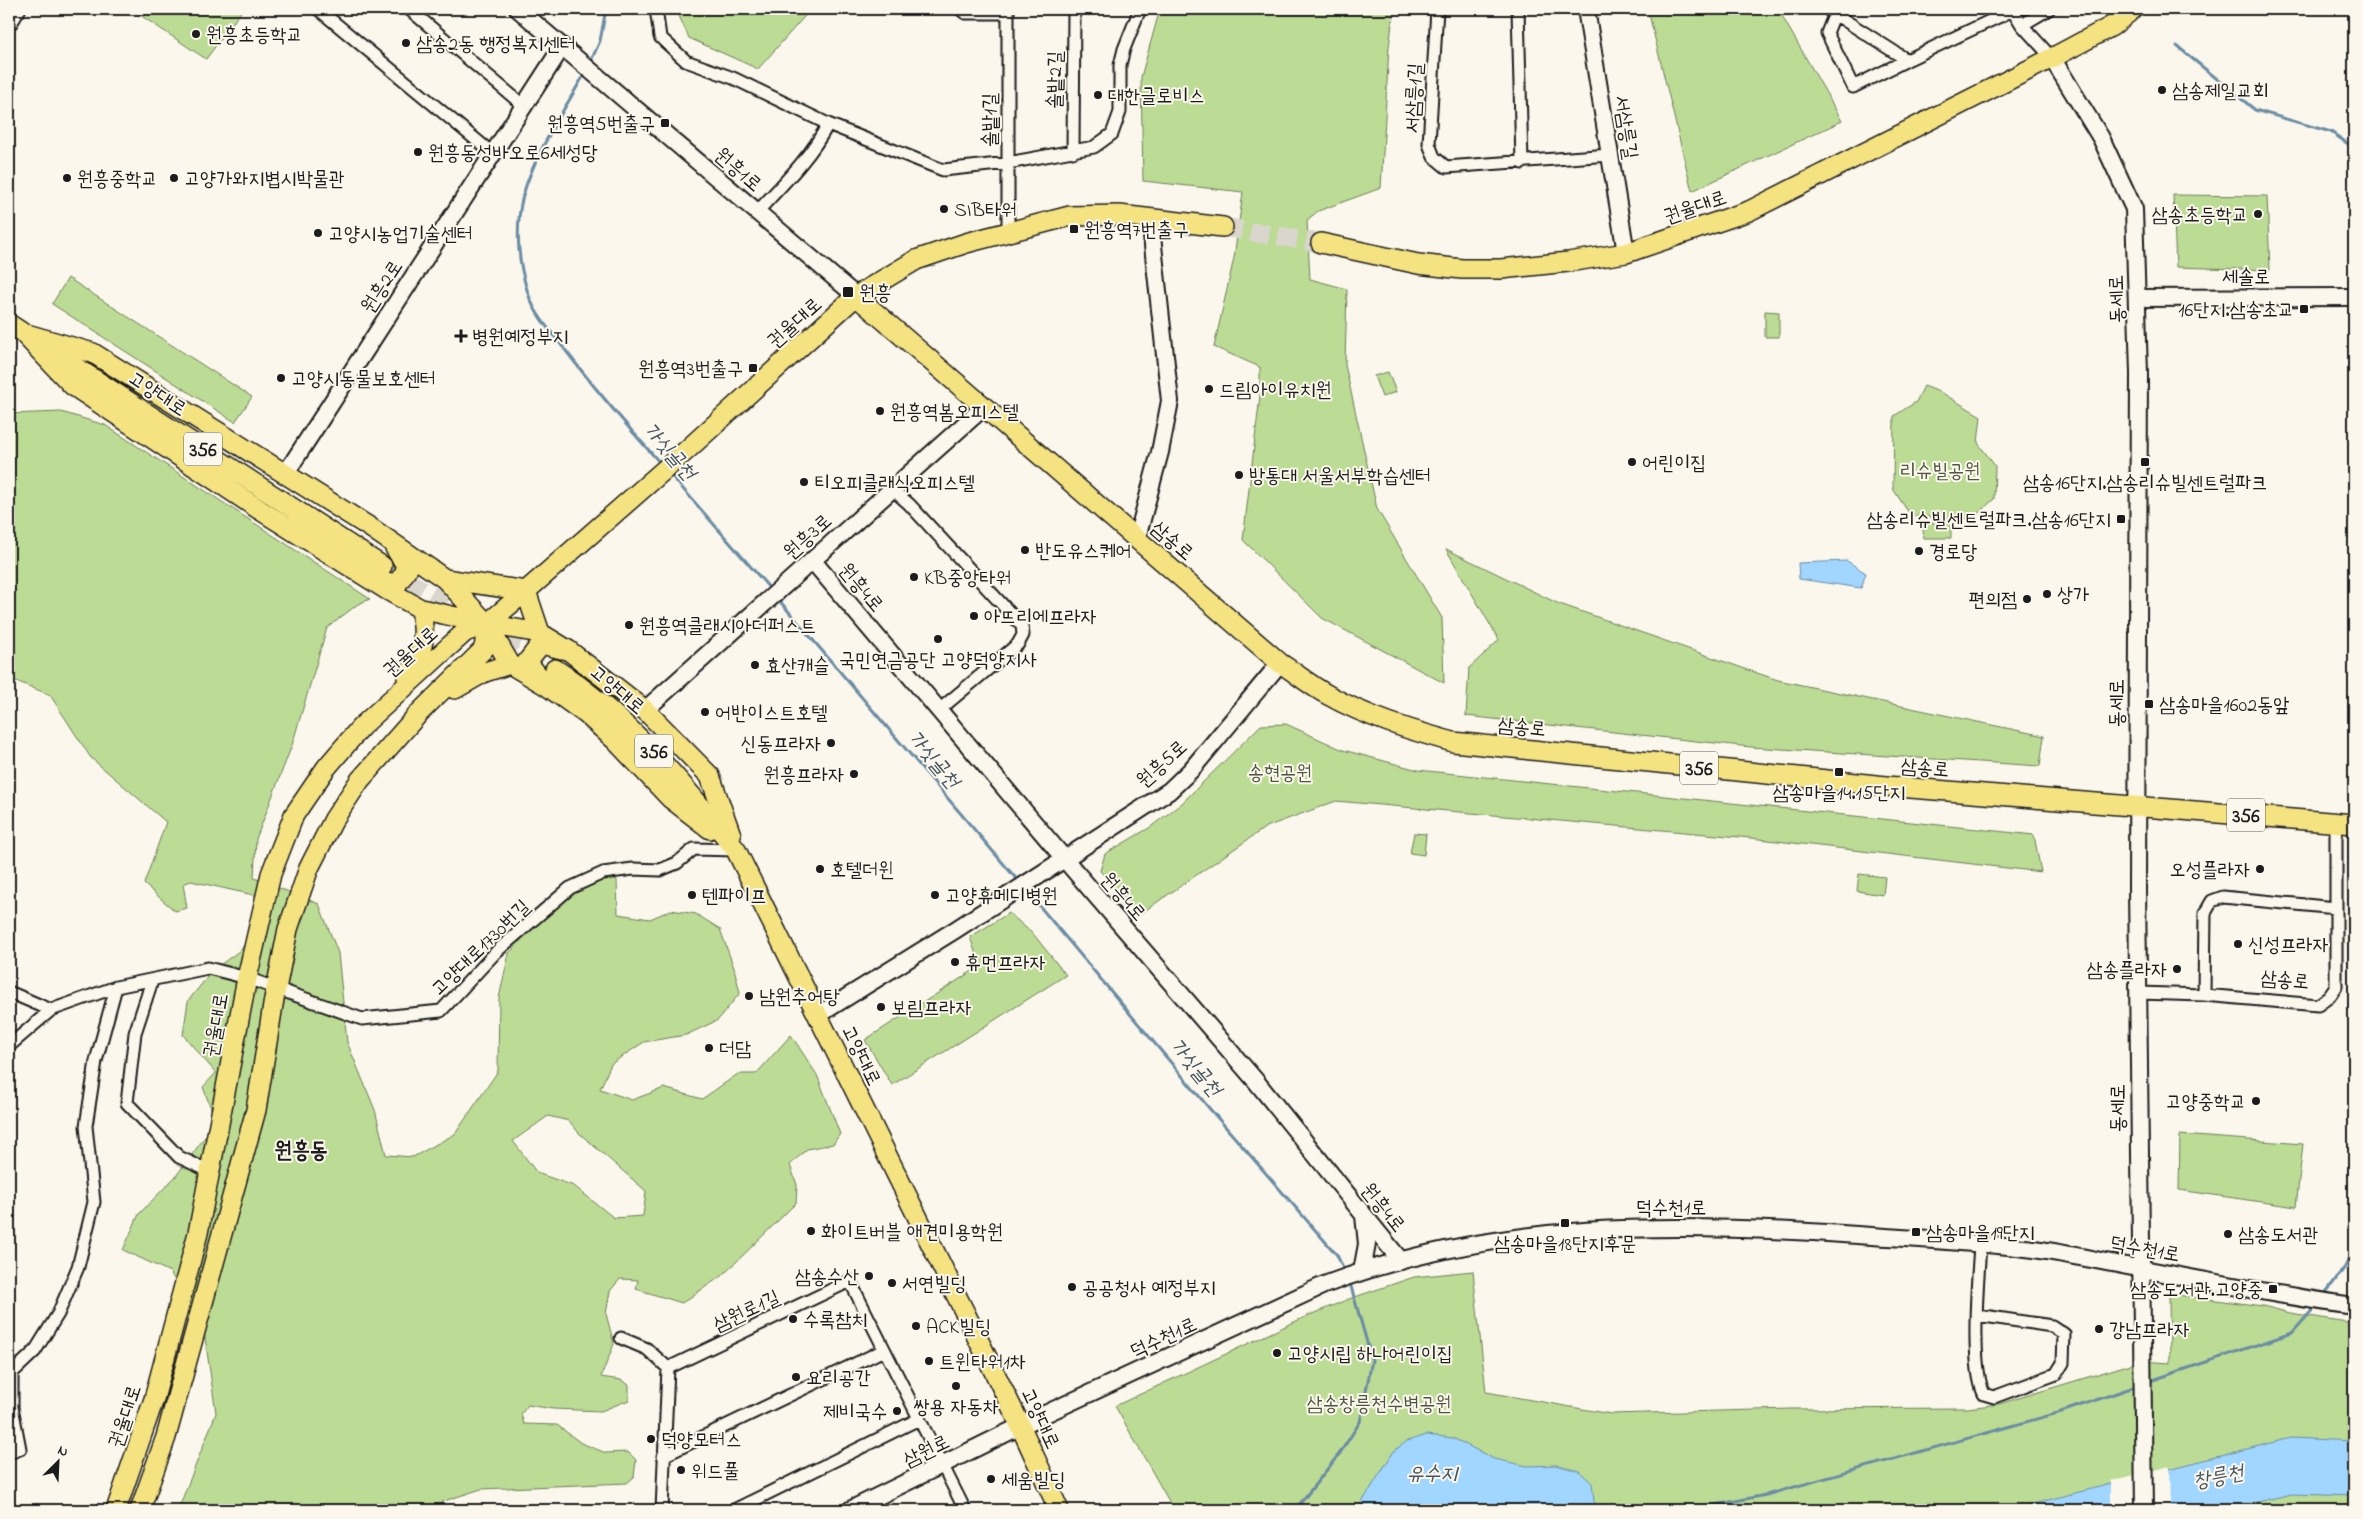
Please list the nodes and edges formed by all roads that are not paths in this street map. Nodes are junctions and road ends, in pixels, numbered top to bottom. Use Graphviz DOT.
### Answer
graph roads {
  1 [pos="18,9"];
  2 [pos="318,9"];
  3 [pos="409,9"];
  4 [pos="518,9"];
  5 [pos="656,9"];
  6 [pos="960,9"];
  7 [pos="1074,9"];
  8 [pos="1140,9"];
  9 [pos="1437,9"];
  10 [pos="1518,9"];
  11 [pos="1586,9"];
  12 [pos="2012,9"];
  13 [pos="2049,9"];
  14 [pos="2133,9"];
  15 [pos="1008,11"];
  16 [pos="1831,11"];
  17 [pos="9,22"];
  18 [pos="2022,25"];
  19 [pos="562,47"];
  20 [pos="2052,58"];
  21 [pos="1908,60"];
  22 [pos="524,106"];
  23 [pos="828,124"];
  24 [pos="1072,152"];
  25 [pos="492,153"];
  26 [pos="1610,155"];
  27 [pos="1522,163"];
  28 [pos="1008,164"];
  29 [pos="757,212"];
  30 [pos="1150,218"];
  31 [pos="1224,227"];
  32 [pos="1008,231"];
  33 [pos="1321,243"];
  34 [pos="1626,253"];
  35 [pos="856,296"];
  36 [pos="2354,297"];
  37 [pos="2137,298"];
  38 [pos="16,329"];
  39 [pos="984,406"];
  40 [pos="286,473"];
  41 [pos="892,489"];
  42 [pos="1137,538"];
  43 [pos="392,542"];
  44 [pos="812,560"];
  45 [pos="382,566"];
  46 [pos="367,578"];
  47 [pos="446,579"];
  48 [pos="526,591"];
  49 [pos="421,609"];
  50 [pos="487,624"];
  51 [pos="540,633"];
  52 [pos="568,650"];
  53 [pos="1280,663"];
  54 [pos="510,664"];
  55 [pos="551,677"];
  56 [pos="397,694"];
  57 [pos="645,710"];
  58 [pos="938,711"];
  59 [pos="420,712"];
  60 [pos="2137,807"];
  61 [pos="2345,823"];
  62 [pos="736,850"];
  63 [pos="1064,858"];
  64 [pos="2336,908"];
  65 [pos="247,978"];
  66 [pos="152,981"];
  67 [pos="116,987"];
  68 [pos="276,988"];
  69 [pos="9,992"];
  70 [pos="2138,993"];
  71 [pos="2204,995"];
  72 [pos="51,1010"];
  73 [pos="818,1015"];
  74 [pos="9,1046"];
  75 [pos="210,1172"];
  76 [pos="1364,1216"];
  77 [pos="1980,1244"];
  78 [pos="1401,1261"];
  79 [pos="1365,1266"];
  80 [pos="2141,1268"];
  81 [pos="2354,1306"];
  82 [pos="1977,1315"];
  83 [pos="620,1338"];
  84 [pos="884,1350"];
  85 [pos="668,1368"];
  86 [pos="919,1419"];
  87 [pos="1020,1427"];
  88 [pos="9,1453"];
  89 [pos="663,1456"];
  90 [pos="943,1464"];
  91 [pos="962,1509"];
  92 [pos="116,1510"];
  93 [pos="140,1510"];
  94 [pos="662,1510"];
  95 [pos="734,1510"];
  96 [pos="850,1510"];
  97 [pos="1059,1510"];
  98 [pos="2144,1510"];
  1 -- 17 [label="street"];
  2 -- 25 [label="street"];
  3 -- 22 [label="street"];
  4 -- 19 [label="street"];
  5 -- 23 [label="street"];
  6 -- 15 [label="street"];
  7 -- 24 [label="street, 솔밭2길"];
  8 -- 24 [label="street"];
  9 -- 27 [label="street, 서삼릉1길"];
  10 -- 27 [label="street"];
  11 -- 26 [label="street, 서삼릉길"];
  12 -- 18 [label="street"];
  12 -- 21 [label="street"];
  13 -- 18 [label="street"];
  14 -- 20 [label="main road, 권율대로"];
  15 -- 28 [label="street, 솔밭1길"];
  16 -- 21 [label="street"];
  16 -- 21 [label="street"];
  18 -- 20 [label="street"];
  19 -- 22 [label="street, 원흥2로"];
  19 -- 29 [label="street, 원흥1로"];
  20 -- 34 [label="main road, 권율대로"];
  20 -- 37 [label="street, 동세로"];
  22 -- 25 [label="street, 원흥2로"];
  23 -- 28 [label="street"];
  23 -- 29 [label="street"];
  24 -- 28 [label="street"];
  25 -- 40 [label="street, 원흥2로"];
  26 -- 27 [label="street, 서삼릉1길"];
  26 -- 34 [label="street, 서삼릉길"];
  28 -- 32 [label="street, 솔밭1길"];
  29 -- 35 [label="street, 원흥1로"];
  30 -- 31 [label="main road, 권율대로"];
  30 -- 32 [label="main road, 권율대로"];
  30 -- 42 [label="street"];
  32 -- 35 [label="main road, 권율대로"];
  33 -- 34 [label="main road, 권율대로"];
  35 -- 39 [label="main road, 삼송로"];
  35 -- 48 [label="main road, 권율대로"];
  36 -- 37 [label="street, 세솔로"];
  37 -- 60 [label="street, 동세로"];
  38 -- 40 [label="main road"];
  38 -- 45 [label="main road, 고양대로 / 356"];
  38 -- 46 [label="main road"];
  39 -- 41 [label="street, 원흥3로"];
  39 -- 42 [label="main road, 삼송로"];
  40 -- 43 [label="main road"];
  41 -- 44 [label="street, 원흥3로"];
  41 -- 58 [label="street"];
  42 -- 53 [label="main road, 삼송로"];
  43 -- 46 [label="main road"];
  43 -- 47 [label="main road"];
  44 -- 57 [label="street, 원흥3로"];
  44 -- 58 [label="street, 원흥4로"];
  46 -- 49 [label="main road"];
  47 -- 48 [label="main road"];
  47 -- 50 [label="main road"];
  48 -- 50 [label="main road, 권율대로"];
  48 -- 51 [label="main road"];
  49 -- 50 [label="main road"];
  49 -- 56 [label="main road"];
  50 -- 51 [label="main road"];
  50 -- 54 [label="main road"];
  50 -- 56 [label="main road, 권율대로"];
  50 -- 59 [label="main road"];
  51 -- 52 [label="main road"];
  52 -- 55 [label="main road"];
  52 -- 57 [label="main road"];
  53 -- 60 [label="main road, 삼송로 / 356"];
  53 -- 63 [label="street, 원흥5로"];
  54 -- 55 [label="main road"];
  54 -- 59 [label="main road"];
  55 -- 62 [label="main road, 고양대로 / 356"];
  56 -- 65 [label="main road, 권율대로"];
  57 -- 62 [label="main road"];
  58 -- 63 [label="street, 원흥4로"];
  59 -- 68 [label="main road"];
  60 -- 61 [label="main road, 삼송로 / 356"];
  60 -- 70 [label="street, 동세로"];
  61 -- 64 [label="street, 삼송로"];
  62 -- 68 [label="street, 고양대로1730번길"];
  62 -- 73 [label="main road, 고양대로 / 356"];
  63 -- 73 [label="street, 원흥5로"];
  63 -- 76 [label="street, 원흥4로"];
  64 -- 71 [label="street, 삼송로"];
  64 -- 71 [label="street"];
  65 -- 66 [label="street, 고양대로1730번길"];
  65 -- 68 [label="street, 고양대로1730번길"];
  65 -- 75 [label="main road, 권율대로"];
  66 -- 67 [label="street, 고양대로1730번길"];
  66 -- 75 [label="street"];
  67 -- 72 [label="street, 고양대로1730번길"];
  67 -- 88 [label="street"];
  68 -- 93 [label="main road"];
  69 -- 72 [label="street"];
  70 -- 71 [label="street, 삼송로"];
  70 -- 80 [label="street, 동세로"];
  72 -- 74 [label="street, 고양대로1730번길"];
  73 -- 87 [label="main road, 고양대로"];
  75 -- 92 [label="main road, 권율대로"];
  76 -- 78 [label="street, 원흥4로"];
  76 -- 79 [label="street"];
  77 -- 78 [label="street, 덕수천1로"];
  77 -- 80 [label="street, 덕수천1로"];
  77 -- 82 [label="street"];
  78 -- 79 [label="street, 덕수천1로"];
  79 -- 87 [label="street, 덕수천1로"];
  80 -- 81 [label="street, 덕수천1로"];
  80 -- 98 [label="street, 동세로"];
  82 -- 82 [label="street"];
  83 -- 85 [label="street"];
  84 -- 85 [label="street, 삼원로1길"];
  84 -- 86 [label="street, 삼원로1길"];
  84 -- 89 [label="street"];
  85 -- 89 [label="street"];
  86 -- 90 [label="street, 삼원로1길"];
  86 -- 95 [label="street"];
  87 -- 90 [label="street, 삼원로"];
  87 -- 97 [label="main road, 고양대로"];
  89 -- 94 [label="street"];
  90 -- 91 [label="street, 삼원로1길"];
  90 -- 96 [label="street, 삼원로"];
}
